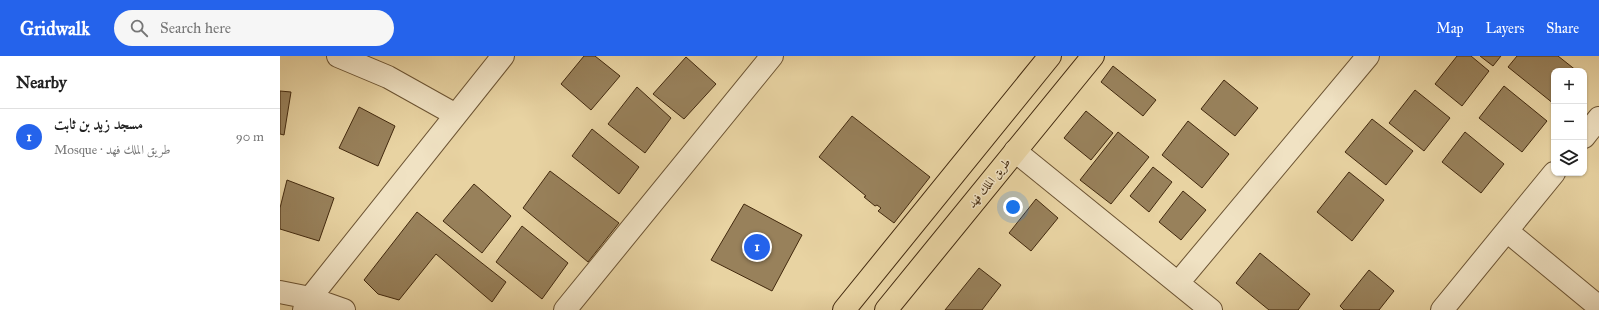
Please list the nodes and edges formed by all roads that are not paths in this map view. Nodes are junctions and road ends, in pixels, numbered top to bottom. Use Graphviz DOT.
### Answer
graph roads {
  1 [pos="338,56"];
  2 [pos="503,56"];
  3 [pos="772,56"];
  4 [pos="1050,56"];
  5 [pos="1093,56"];
  6 [pos="1368,56"];
  7 [pos="456,114"];
  8 [pos="1599,118"];
  9 [pos="1587,133"];
  10 [pos="1015,151"];
  11 [pos="1552,176"];
  12 [pos="1506,231"];
  13 [pos="1178,283"];
  14 [pos="280,292"];
  15 [pos="307,304"];
  16 [pos="1599,307"];
  17 [pos="344,310"];
  18 [pos="565,310"];
  19 [pos="844,310"];
  20 [pos="886,310"];
  21 [pos="1211,310"];
  22 [pos="1442,310"];
  1 -- 7 [label="street"];
  2 -- 7 [label="street"];
  3 -- 18 [label="street"];
  4 -- 19 [label="main road"];
  5 -- 10 [label="main road, طريق الملك فهد"];
  6 -- 13 [label="street"];
  7 -- 15 [label="street"];
  8 -- 9 [label="street"];
  10 -- 13 [label="street"];
  10 -- 20 [label="main road, طريق الملك فهد"];
  11 -- 12 [label="street"];
  12 -- 16 [label="street"];
  12 -- 22 [label="street"];
  13 -- 21 [label="street"];
  14 -- 15 [label="street"];
  15 -- 17 [label="street"];
}
